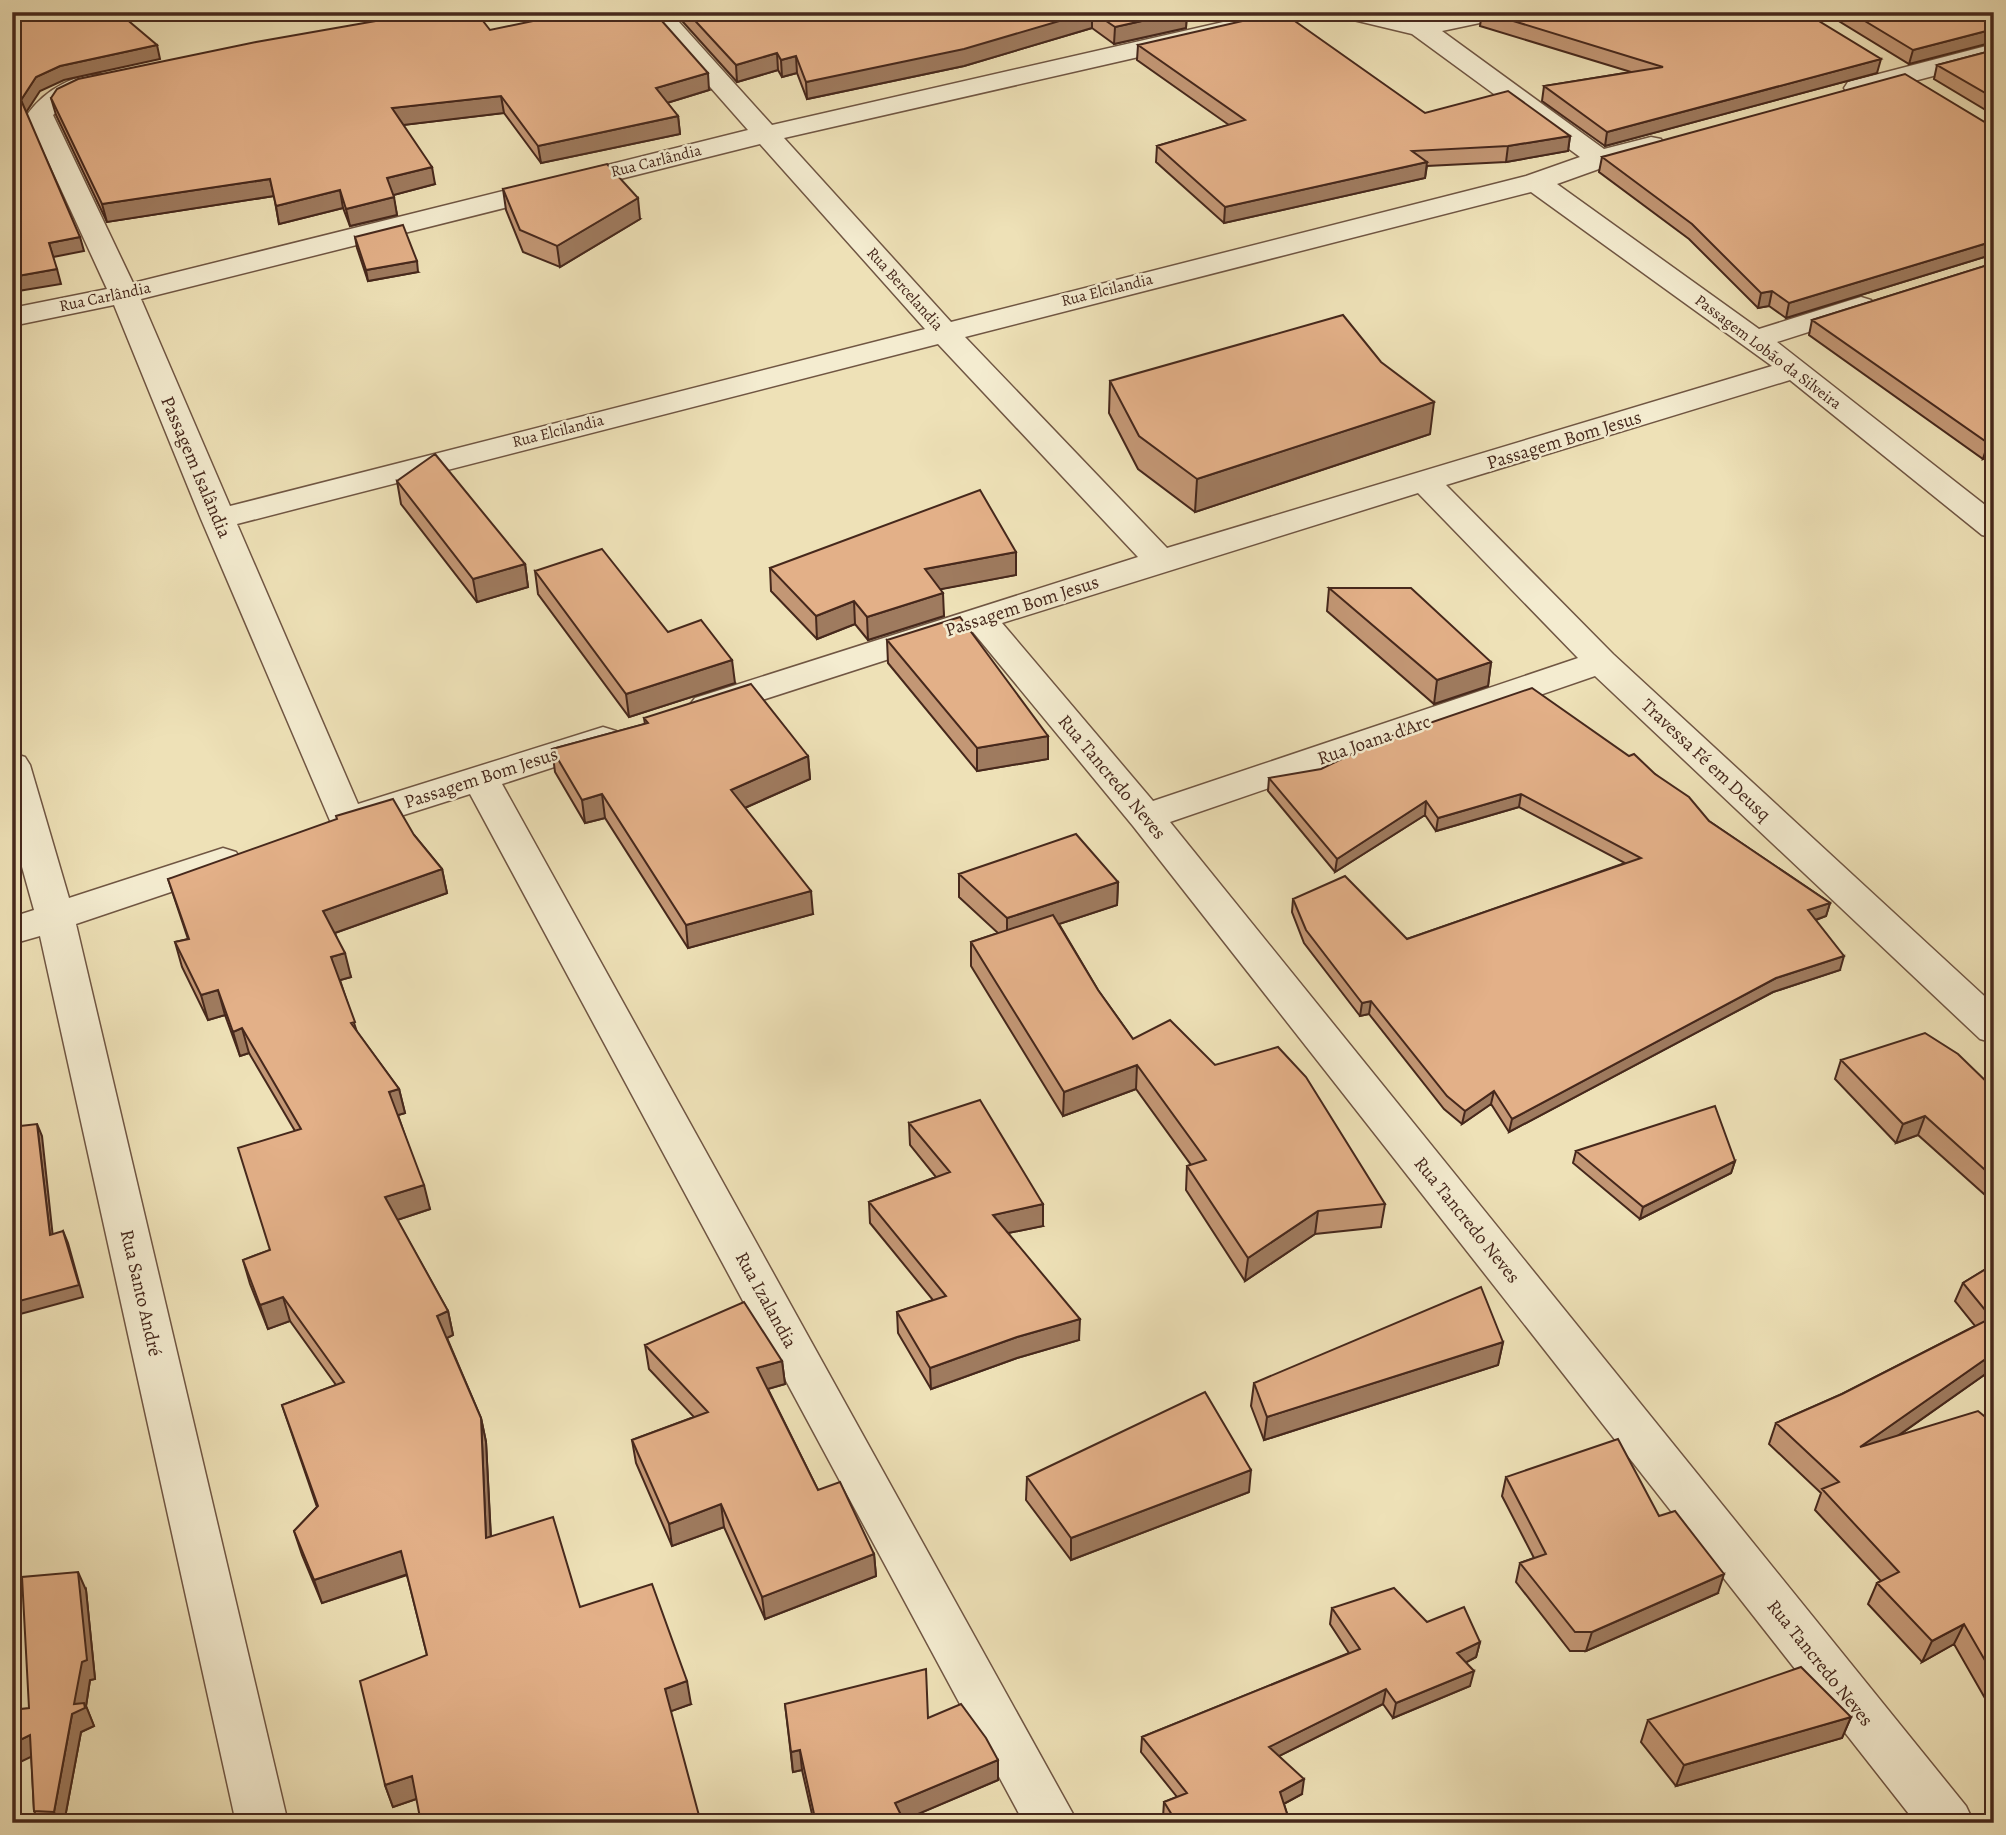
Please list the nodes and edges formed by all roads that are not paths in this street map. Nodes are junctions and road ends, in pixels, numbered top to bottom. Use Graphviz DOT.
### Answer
graph roads {
  1 [pos="656,12"];
  2 [pos="1301,12"];
  3 [pos="1350,12"];
  4 [pos="1499,12"];
  5 [pos="1421,28"];
  6 [pos="1994,52"];
  7 [pos="1891,69"];
  8 [pos="125,78"];
  9 [pos="1836,94"];
  10 [pos="1936,96"];
  11 [pos="766,134"];
  12 [pos="1679,137"];
  13 [pos="1600,159"];
  14 [pos="1536,182"];
  15 [pos="124,294"];
  16 [pos="1887,298"];
  17 [pos="12,317"];
  18 [pos="943,331"];
  19 [pos="1754,340"];
  20 [pos="1795,369"];
  21 [pos="1426,483"];
  22 [pos="217,519"];
  23 [pos="1994,528"];
  24 [pos="1160,561"];
  25 [pos="981,620"];
  26 [pos="1601,662"];
  27 [pos="678,716"];
  28 [pos="638,728"];
  29 [pos="12,765"];
  30 [pos="480,778"];
  31 [pos="1146,817"];
  32 [pos="333,825"];
  33 [pos="254,851"];
  34 [pos="55,916"];
  35 [pos="12,931"];
  36 [pos="1994,1029"];
  37 [pos="262,1823"];
  38 [pos="1052,1823"];
  39 [pos="1948,1823"];
  1 -- 11 [label="street, Rua Bercelandia"];
  2 -- 11 [label="street, Rua Carlândia"];
  3 -- 5 [label="street"];
  4 -- 5 [label="street"];
  5 -- 13 [label="street"];
  6 -- 7 [label="street"];
  7 -- 9 [label="street"];
  7 -- 10 [label="street"];
  8 -- 15 [label="street, Passagem Isalândia"];
  11 -- 15 [label="street, Rua Carlândia"];
  11 -- 18 [label="street, Rua Bercelandia"];
  12 -- 13 [label="street, Rua Elcilandia"];
  13 -- 14 [label="street, Rua Elcilandia"];
  14 -- 18 [label="street, Rua Elcilandia"];
  14 -- 19 [label="street, Passagem Lobão da Silveira"];
  15 -- 17 [label="street, Rua Carlândia"];
  15 -- 22 [label="street, Passagem Isalândia"];
  16 -- 19 [label="street"];
  18 -- 22 [label="street, Rua Elcilandia"];
  18 -- 24 [label="street, Rua Bercelandia"];
  19 -- 20 [label="street, Passagem Lobão da Silveira"];
  20 -- 21 [label="street, Passagem Bom Jesus"];
  20 -- 23 [label="street, Passagem Lobão da Silveira"];
  21 -- 24 [label="street, Passagem Bom Jesus"];
  21 -- 26 [label="street, Travessa Fé em Deusq"];
  22 -- 32 [label="street, Passagem Isalândia"];
  24 -- 25 [label="street, Passagem Bom Jesus"];
  25 -- 27 [label="street, Passagem Bom Jesus"];
  25 -- 31 [label="street, Rua Tancredo Neves"];
  26 -- 31 [label="street, Rua Joana d'Arc"];
  26 -- 36 [label="street, Travessa Fé em Deusq"];
  28 -- 30 [label="street, Passagem Bom Jesus"];
  29 -- 34 [label="street, Rua Santo André"];
  30 -- 32 [label="street, Passagem Bom Jesus"];
  30 -- 38 [label="street, Rua Izalandia"];
  31 -- 39 [label="street, Rua Tancredo Neves"];
  33 -- 34 [label="street"];
  34 -- 35 [label="street"];
  34 -- 37 [label="street, Rua Santo André"];
}
